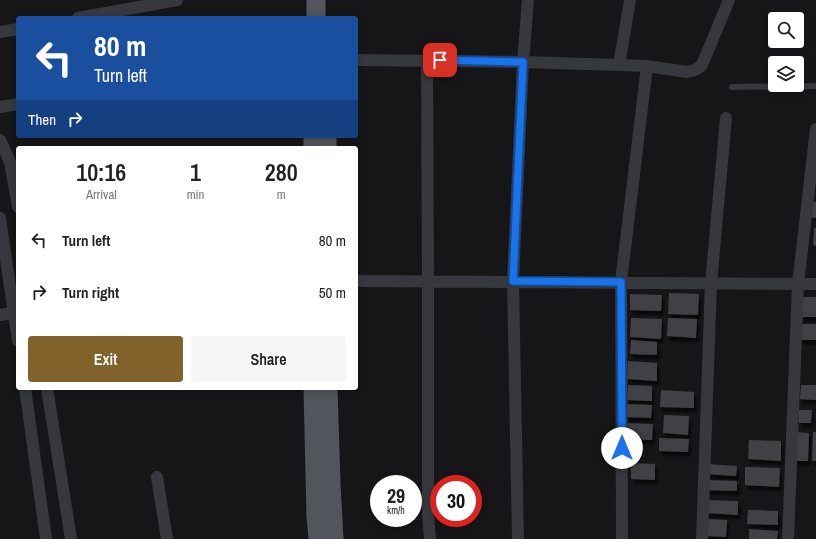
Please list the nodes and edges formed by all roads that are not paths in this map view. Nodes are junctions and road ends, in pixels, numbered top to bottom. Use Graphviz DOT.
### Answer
graph roads {
  1 [pos="177,0"];
  2 [pos="316,0"];
  3 [pos="329,0"];
  4 [pos="528,0"];
  5 [pos="630,0"];
  6 [pos="729,0"];
  7 [pos="89,16"];
  8 [pos="316,16"];
  9 [pos="329,16"];
  10 [pos="16,29"];
  11 [pos="0,32"];
  12 [pos="358,60"];
  13 [pos="427,60"];
  14 [pos="523,62"];
  15 [pos="619,65"];
  16 [pos="648,66"];
  17 [pos="816,86"];
  18 [pos="732,87"];
  19 [pos="16,104"];
  20 [pos="0,107"];
  21 [pos="726,118"];
  22 [pos="816,129"];
  23 [pos="0,140"];
  24 [pos="16,196"];
  25 [pos="0,218"];
  26 [pos="358,281"];
  27 [pos="428,281"];
  28 [pos="513,281"];
  29 [pos="621,282"];
  30 [pos="711,283"];
  31 [pos="798,284"];
  32 [pos="816,284"];
  33 [pos="16,312"];
  34 [pos="0,315"];
  35 [pos="25,390"];
  36 [pos="47,390"];
  37 [pos="313,390"];
  38 [pos="328,390"];
  39 [pos="157,477"];
  40 [pos="46,539"];
  41 [pos="71,539"];
  42 [pos="167,539"];
  43 [pos="318,539"];
  44 [pos="334,539"];
  45 [pos="430,539"];
  46 [pos="518,539"];
  47 [pos="622,539"];
  48 [pos="702,539"];
  49 [pos="788,539"];
  1 -- 7 [label="street"];
  2 -- 8 [label="main road"];
  3 -- 9 [label="main road"];
  4 -- 14 [label="street"];
  5 -- 15 [label="street"];
  6 -- 16 [label="street"];
  10 -- 11 [label="street"];
  12 -- 13 [label="street"];
  13 -- 14 [label="street"];
  13 -- 27 [label="street"];
  14 -- 15 [label="street"];
  14 -- 28 [label="street"];
  15 -- 16 [label="street"];
  16 -- 29 [label="street"];
  17 -- 18 [label="lane"];
  19 -- 20 [label="street"];
  21 -- 30 [label="street"];
  22 -- 31 [label="street"];
  23 -- 24 [label="street"];
  25 -- 33 [label="street"];
  26 -- 27 [label="street"];
  27 -- 28 [label="street"];
  27 -- 45 [label="street"];
  28 -- 29 [label="street"];
  28 -- 46 [label="street"];
  29 -- 30 [label="street"];
  29 -- 47 [label="street"];
  30 -- 31 [label="street"];
  30 -- 48 [label="street"];
  31 -- 32 [label="street"];
  31 -- 49 [label="street"];
  33 -- 34 [label="street"];
  35 -- 40 [label="street"];
  36 -- 41 [label="street"];
  37 -- 43 [label="main road"];
  38 -- 44 [label="main road"];
  39 -- 42 [label="street"];
}
